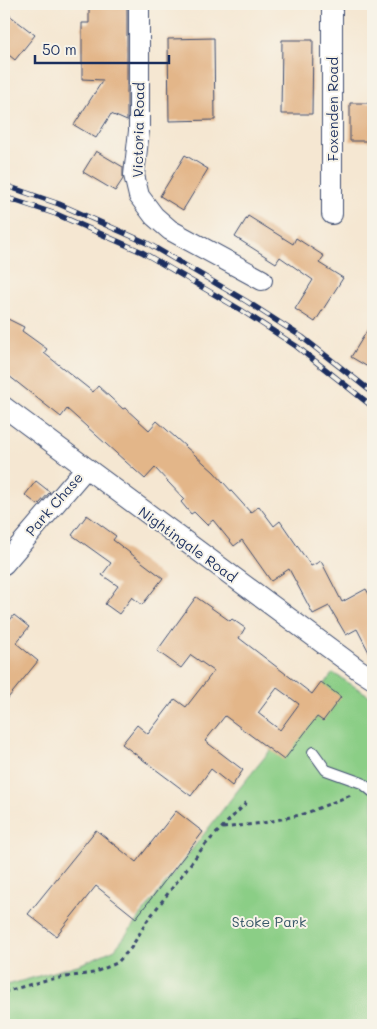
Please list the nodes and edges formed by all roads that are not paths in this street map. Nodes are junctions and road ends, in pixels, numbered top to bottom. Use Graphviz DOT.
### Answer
graph roads {
  1 [pos="138,4"];
  2 [pos="332,4"];
  3 [pos="332,214"];
  4 [pos="262,280"];
  5 [pos="4,407"];
  6 [pos="86,468"];
  7 [pos="4,564"];
  8 [pos="373,679"];
  9 [pos="313,752"];
  10 [pos="371,790"];
  1 -- 4 [label="street, Victoria Road"];
  2 -- 3 [label="street, Foxenden Road"];
  5 -- 6 [label="street, Nightingale Road"];
  6 -- 7 [label="street, Park Chase"];
  6 -- 8 [label="street, Nightingale Road"];
  9 -- 10 [label="lane"];
}
